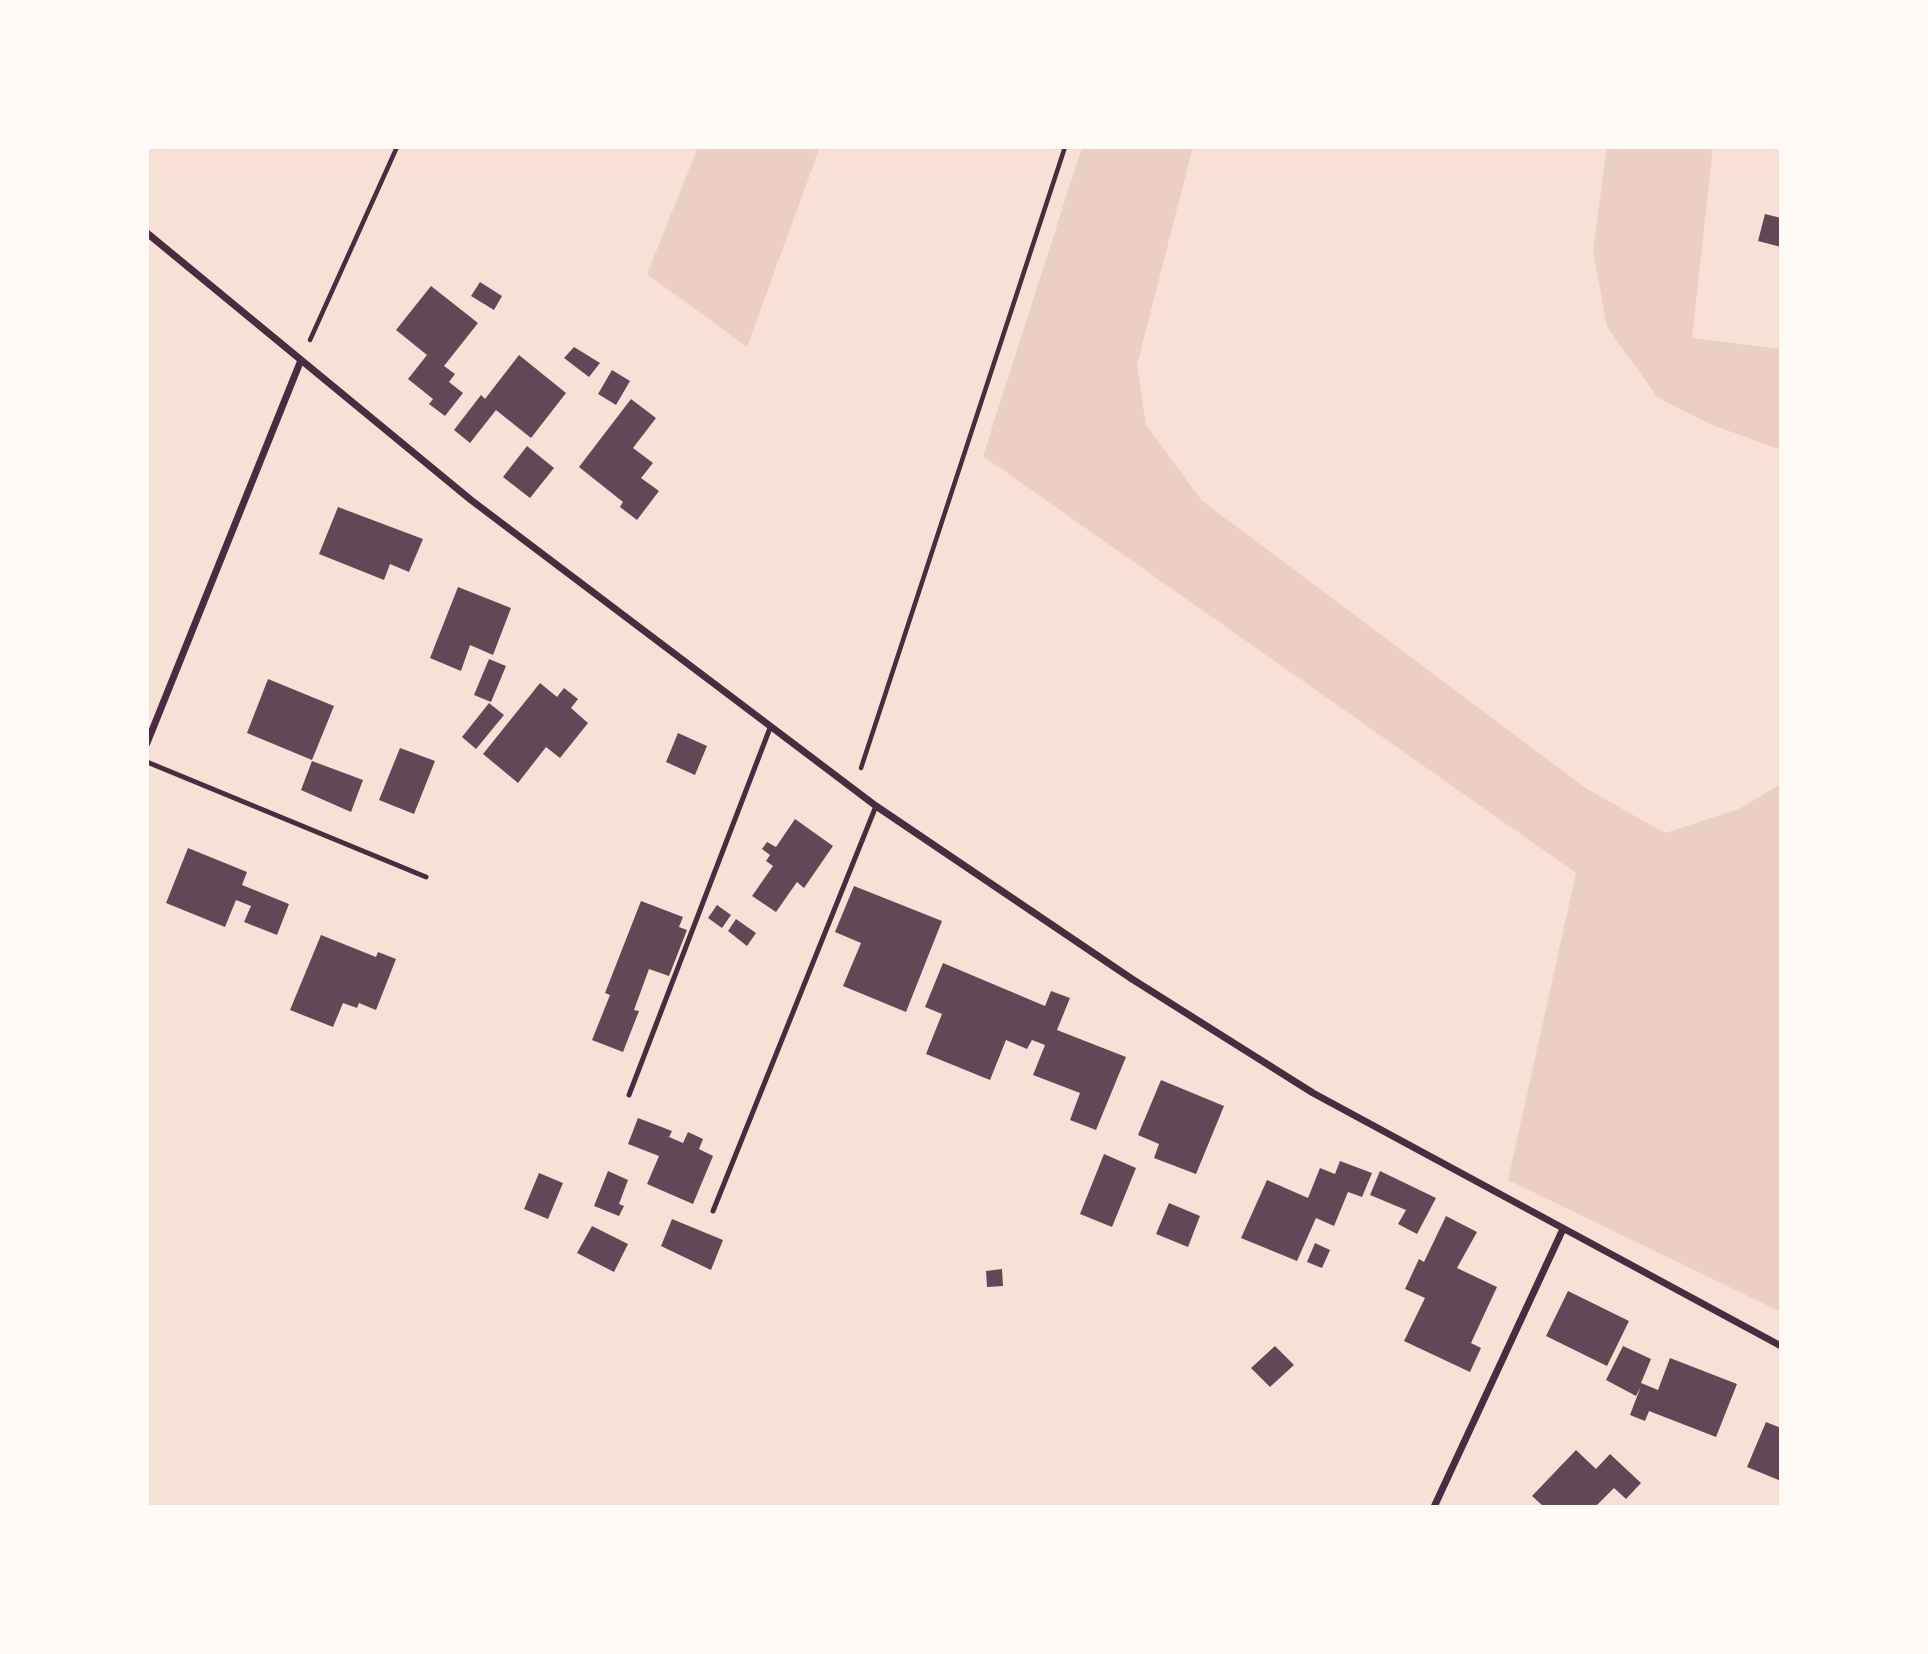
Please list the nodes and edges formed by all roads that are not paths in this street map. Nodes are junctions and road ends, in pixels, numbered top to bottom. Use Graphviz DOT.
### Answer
graph roads {
  1 [pos="147,233"];
  2 [pos="301,360"];
  3 [pos="770,728"];
  4 [pos="147,743"];
  5 [pos="147,762"];
  6 [pos="876,806"];
  7 [pos="426,877"];
  8 [pos="629,1095"];
  9 [pos="713,1211"];
  10 [pos="1563,1229"];
  11 [pos="1781,1346"];
  12 [pos="1434,1507"];
  1 -- 2 [label="street"];
  2 -- 3 [label="street"];
  2 -- 4 [label="street"];
  3 -- 6 [label="street"];
  3 -- 8 [label="lane"];
  5 -- 7 [label="lane"];
  6 -- 9 [label="lane"];
  6 -- 10 [label="street"];
  10 -- 11 [label="street"];
  10 -- 12 [label="street"];
}
